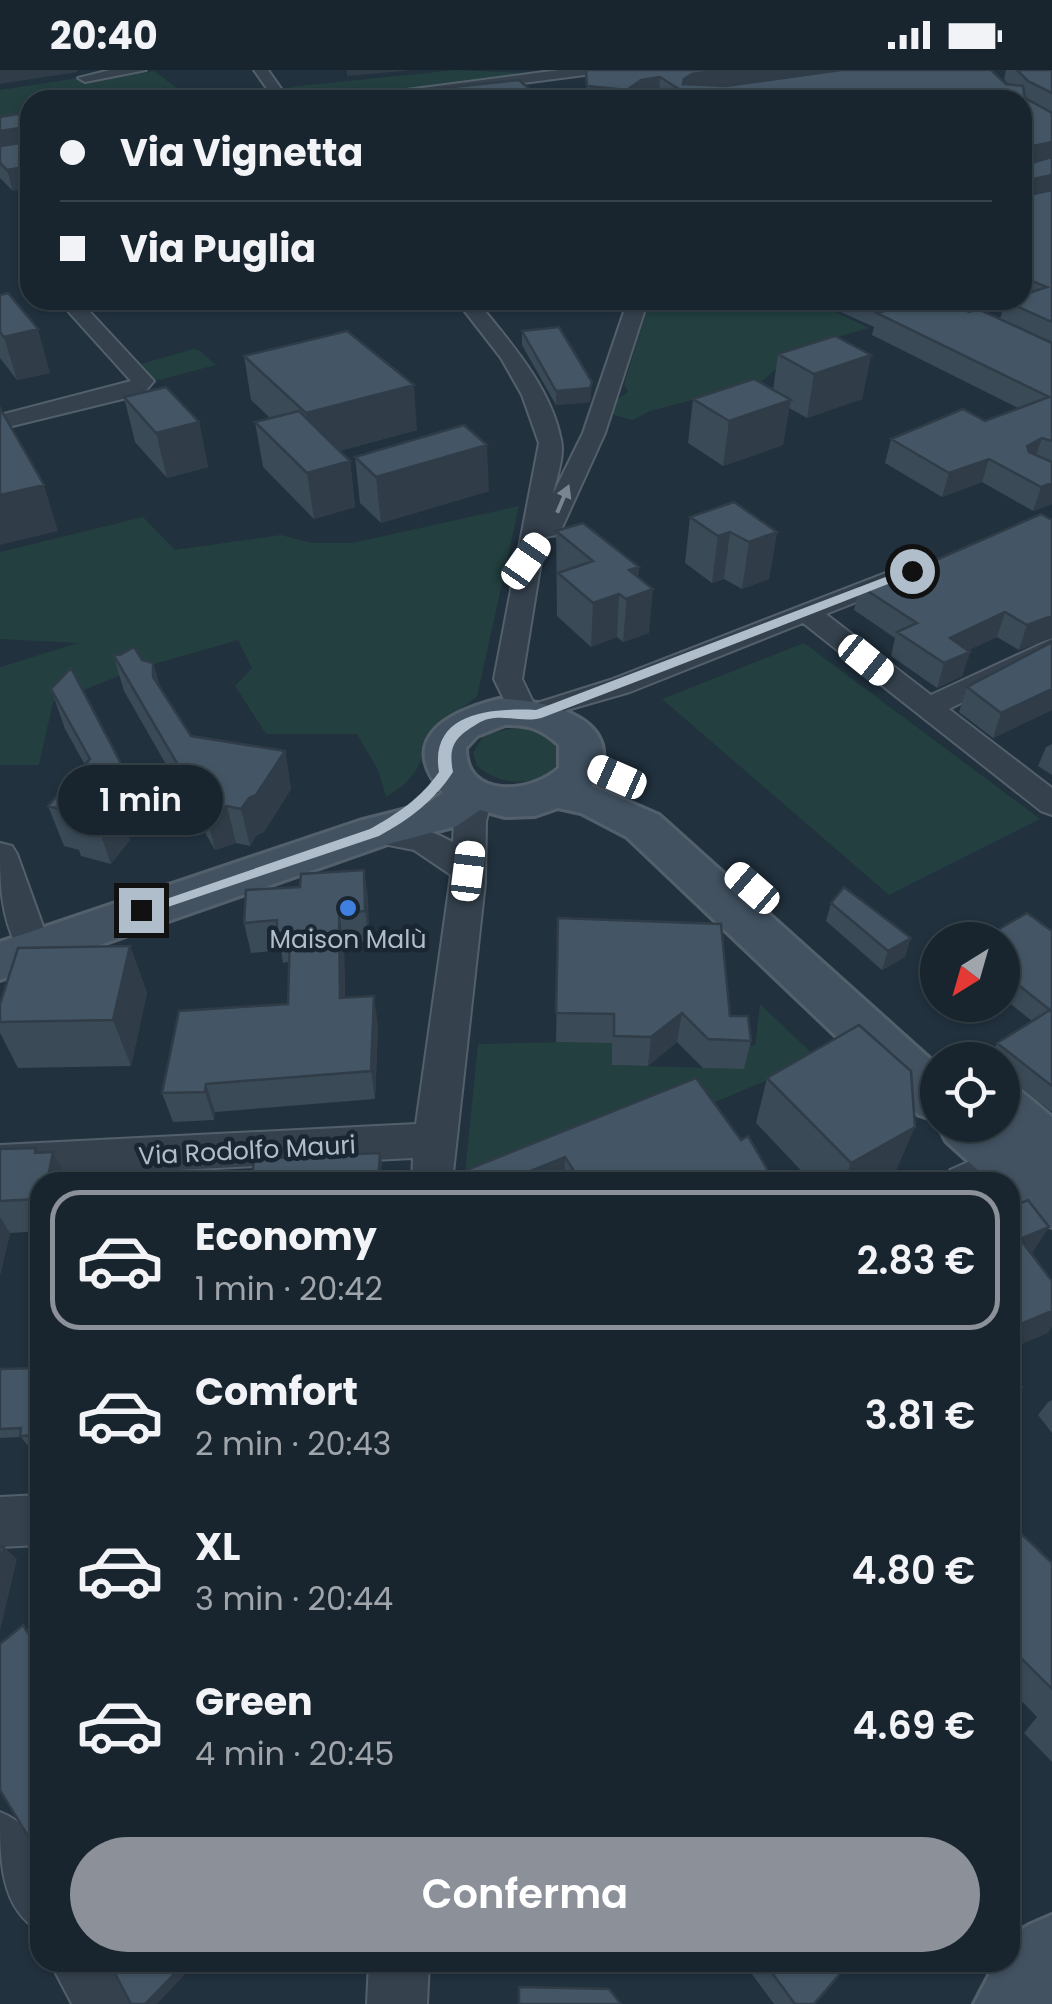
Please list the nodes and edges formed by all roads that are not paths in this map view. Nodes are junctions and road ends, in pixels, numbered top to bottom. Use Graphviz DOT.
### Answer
graph roads {
  1 [pos="139,70"];
  2 [pos="592,70"];
  3 [pos="86,78"];
  4 [pos="437,90"];
  5 [pos="77,310"];
  6 [pos="474,310"];
  7 [pos="635,310"];
  8 [pos="544,418"];
  9 [pos="598,421"];
  10 [pos="0,422"];
  11 [pos="526,561"];
  12 [pos="929,564"];
  13 [pos="806,612"];
  14 [pos="1052,647"];
  15 [pos="597,694"];
  16 [pos="528,700"];
  17 [pos="927,708"];
  18 [pos="560,775"];
  19 [pos="465,787"];
  20 [pos="1052,804"];
  21 [pos="374,832"];
  22 [pos="0,854"];
  23 [pos="470,859"];
  24 [pos="10,951"];
  25 [pos="928,1042"];
  26 [pos="920,1082"];
  27 [pos="434,1140"];
  28 [pos="997,1155"];
  29 [pos="0,1162"];
  30 [pos="432,1172"];
  31 [pos="1017,1172"];
  32 [pos="1020,1175"];
  33 [pos="1052,1202"];
  34 [pos="30,1520"];
  35 [pos="0,1522"];
  36 [pos="0,1840"];
  37 [pos="30,1886"];
  38 [pos="1052,1957"];
  39 [pos="86,1972"];
  40 [pos="106,2004"];
  41 [pos="1016,2004"];
  1 -- 3 [label="street"];
  2 -- 4 [label="street"];
  5 -- 10 [label="street"];
  6 -- 8 [label="street"];
  7 -- 9 [label="street"];
  8 -- 9 [label="street"];
  8 -- 9 [label="street"];
  8 -- 11 [label="street"];
  11 -- 9 [label="street, one-way"];
  11 -- 16 [label="street"];
  12 -- 13 [label="street"];
  13 -- 15 [label="street"];
  13 -- 17 [label="street"];
  14 -- 17 [label="street"];
  15 -- 16 [label="street"];
  15 -- 18 [label="street"];
  16 -- 18 [label="street"];
  16 -- 19 [label="street"];
  17 -- 20 [label="street"];
  18 -- 19 [label="street"];
  18 -- 23 [label="street"];
  18 -- 25 [label="street"];
  18 -- 26 [label="street"];
  19 -- 21 [label="street"];
  19 -- 23 [label="street"];
  21 -- 23 [label="street"];
  21 -- 24 [label="street"];
  22 -- 24 [label="street"];
  23 -- 27 [label="street"];
  27 -- 29 [label="street, Via Rodolfo Mauri"];
  27 -- 30 [label="street"];
  28 -- 31 [label="street"];
  32 -- 33 [label="street"];
  34 -- 35 [label="street"];
  36 -- 37 [label="street"];
  38 -- 41 [label="street"];
  39 -- 40 [label="street"];
}
